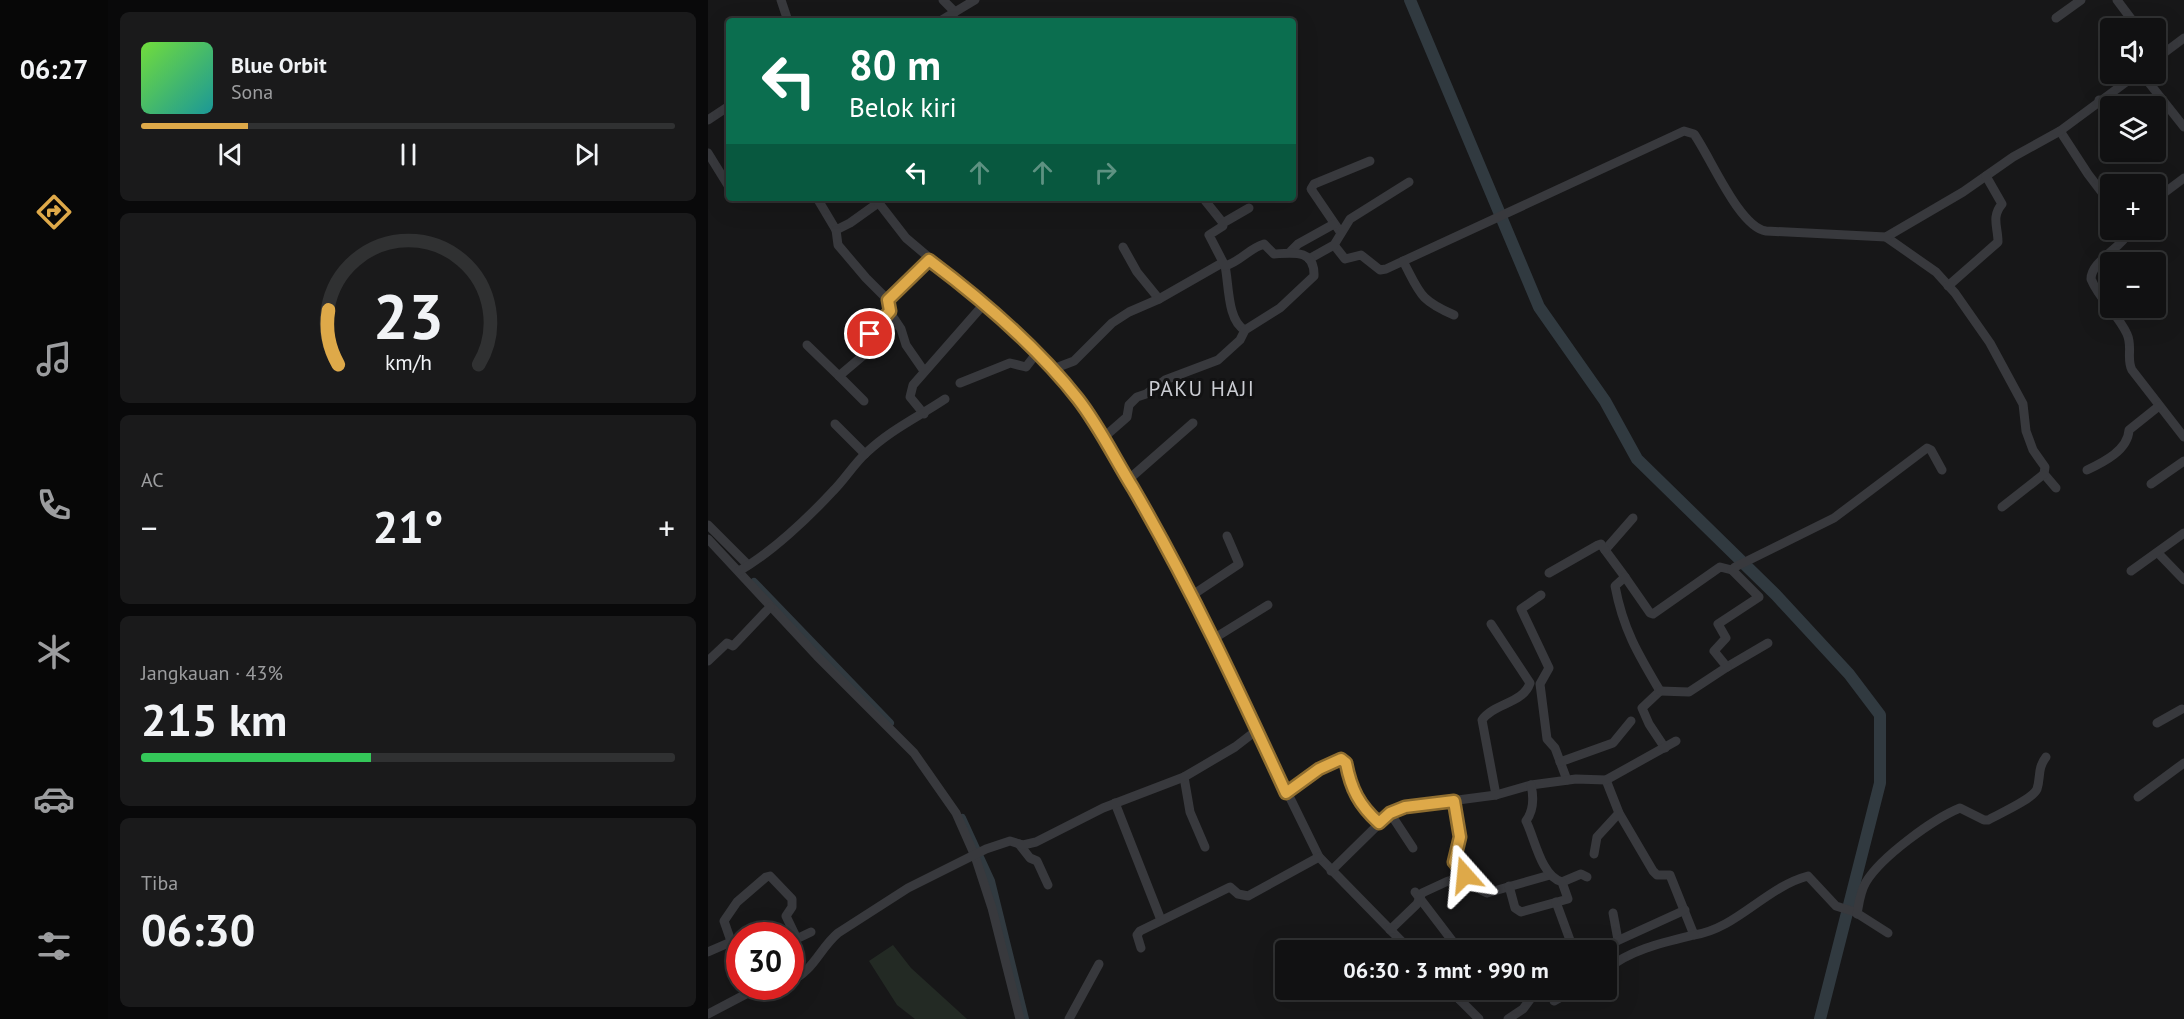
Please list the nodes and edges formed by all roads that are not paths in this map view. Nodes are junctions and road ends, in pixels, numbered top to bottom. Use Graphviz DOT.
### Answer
graph roads {
  1 [pos="781,0"];
  2 [pos="943,0"];
  3 [pos="975,0"];
  4 [pos="2081,0"];
  5 [pos="2117,0"];
  6 [pos="955,12"];
  7 [pos="787,18"];
  8 [pos="945,18"];
  9 [pos="2056,18"];
  10 [pos="2130,18"];
  11 [pos="2184,38"];
  12 [pos="2166,52"];
  13 [pos="2123,84"];
  14 [pos="2150,84"];
  15 [pos="2106,96"];
  16 [pos="2100,100"];
  17 [pos="726,108"];
  18 [pos="708,120"];
  19 [pos="2184,127"];
  20 [pos="2061,131"];
  21 [pos="708,153"];
  22 [pos="1370,160"];
  23 [pos="1986,177"];
  24 [pos="2184,178"];
  25 [pos="726,182"];
  26 [pos="1409,182"];
  27 [pos="2100,190"];
  28 [pos="2166,192"];
  29 [pos="819,201"];
  30 [pos="876,201"];
  31 [pos="878,201"];
  32 [pos="1205,201"];
  33 [pos="1249,208"];
  34 [pos="1223,223"];
  35 [pos="1334,224"];
  36 [pos="836,230"];
  37 [pos="1341,233"];
  38 [pos="1886,237"];
  39 [pos="2124,240"];
  40 [pos="1334,244"];
  41 [pos="1123,247"];
  42 [pos="1291,251"];
  43 [pos="1309,259"];
  44 [pos="929,260"];
  45 [pos="1403,261"];
  46 [pos="1223,264"];
  47 [pos="1948,286"];
  48 [pos="1159,299"];
  49 [pos="888,300"];
  50 [pos="984,304"];
  51 [pos="890,311"];
  52 [pos="1454,315"];
  53 [pos="1245,330"];
  54 [pos="807,345"];
  55 [pos="1036,354"];
  56 [pos="1053,369"];
  57 [pos="924,371"];
  58 [pos="839,376"];
  59 [pos="960,383"];
  60 [pos="945,399"];
  61 [pos="864,401"];
  62 [pos="2159,406"];
  63 [pos="924,414"];
  64 [pos="835,423"];
  65 [pos="1193,423"];
  66 [pos="1103,438"];
  67 [pos="2184,438"];
  68 [pos="865,454"];
  69 [pos="2184,461"];
  70 [pos="1942,470"];
  71 [pos="2087,470"];
  72 [pos="2044,474"];
  73 [pos="1128,480"];
  74 [pos="2151,484"];
  75 [pos="2056,488"];
  76 [pos="2002,507"];
  77 [pos="1633,518"];
  78 [pos="708,525"];
  79 [pos="2184,533"];
  80 [pos="1227,536"];
  81 [pos="708,539"];
  82 [pos="1605,550"];
  83 [pos="2158,553"];
  84 [pos="744,568"];
  85 [pos="1734,568"];
  86 [pos="2131,572"];
  87 [pos="1549,573"];
  88 [pos="1625,577"];
  89 [pos="2184,580"];
  90 [pos="1541,595"];
  91 [pos="1191,596"];
  92 [pos="1268,605"];
  93 [pos="770,607"];
  94 [pos="1491,624"];
  95 [pos="1213,639"];
  96 [pos="1768,643"];
  97 [pos="708,661"];
  98 [pos="1726,667"];
  99 [pos="1540,684"];
  100 [pos="1527,689"];
  101 [pos="1660,691"];
  102 [pos="2183,708"];
  103 [pos="1630,721"];
  104 [pos="2157,723"];
  105 [pos="1257,730"];
  106 [pos="1676,741"];
  107 [pos="1665,748"];
  108 [pos="2046,758"];
  109 [pos="1560,762"];
  110 [pos="2184,763"];
  111 [pos="1184,777"];
  112 [pos="1567,780"];
  113 [pos="1606,780"];
  114 [pos="1531,785"];
  115 [pos="1286,793"];
  116 [pos="1496,795"];
  117 [pos="2138,797"];
  118 [pos="1454,801"];
  119 [pos="1115,803"];
  120 [pos="1390,813"];
  121 [pos="1619,813"];
  122 [pos="1379,823"];
  123 [pos="1019,844"];
  124 [pos="1205,847"];
  125 [pos="1413,848"];
  126 [pos="980,853"];
  127 [pos="1594,854"];
  128 [pos="1319,857"];
  129 [pos="1331,871"];
  130 [pos="1465,875"];
  131 [pos="1550,875"];
  132 [pos="1587,877"];
  133 [pos="1562,882"];
  134 [pos="1048,885"];
  135 [pos="1509,886"];
  136 [pos="1418,894"];
  137 [pos="1556,902"];
  138 [pos="1685,910"];
  139 [pos="1613,913"];
  140 [pos="1856,913"];
  141 [pos="1161,920"];
  142 [pos="788,922"];
  143 [pos="726,926"];
  144 [pos="1390,930"];
  145 [pos="810,932"];
  146 [pos="1888,933"];
  147 [pos="804,935"];
  148 [pos="1694,935"];
  149 [pos="1400,940"];
  150 [pos="1452,940"];
  151 [pos="1570,940"];
  152 [pos="1618,940"];
  153 [pos="726,944"];
  154 [pos="1141,948"];
  155 [pos="708,952"];
  156 [pos="1617,963"];
  157 [pos="1099,964"];
  158 [pos="804,972"];
  159 [pos="731,1000"];
  160 [pos="1460,1000"];
  161 [pos="1530,1000"];
  162 [pos="708,1014"];
  163 [pos="1020,1019"];
  164 [pos="1069,1019"];
  165 [pos="1479,1019"];
  166 [pos="1508,1019"];
  1 -- 7 [label="street"];
  2 -- 6 [label="street"];
  3 -- 6 [label="street"];
  4 -- 9 [label="street"];
  5 -- 10 [label="street"];
  6 -- 8 [label="street"];
  11 -- 12 [label="street"];
  13 -- 15 [label="street"];
  14 -- 19 [label="street"];
  16 -- 20 [label="street"];
  17 -- 18 [label="street"];
  20 -- 23 [label="street"];
  20 -- 27 [label="street"];
  21 -- 25 [label="street"];
  22 -- 35 [label="street"];
  23 -- 38 [label="street"];
  23 -- 47 [label="street"];
  24 -- 28 [label="street"];
  26 -- 37 [label="street"];
  29 -- 36 [label="street"];
  30 -- 36 [label="street"];
  31 -- 44 [label="street"];
  32 -- 34 [label="street"];
  33 -- 34 [label="street"];
  34 -- 46 [label="street"];
  35 -- 37 [label="street"];
  35 -- 42 [label="street"];
  36 -- 49 [label="street"];
  37 -- 40 [label="street"];
  38 -- 45 [label="street"];
  38 -- 47 [label="street"];
  39 -- 62 [label="street"];
  40 -- 43 [label="street"];
  40 -- 45 [label="street"];
  41 -- 48 [label="street"];
  42 -- 43 [label="street"];
  42 -- 46 [label="street"];
  43 -- 53 [label="street"];
  44 -- 49 [label="street"];
  44 -- 50 [label="street"];
  45 -- 52 [label="street"];
  46 -- 48 [label="street"];
  46 -- 53 [label="street"];
  47 -- 72 [label="street"];
  48 -- 56 [label="street"];
  49 -- 51 [label="street"];
  50 -- 55 [label="street"];
  50 -- 57 [label="street"];
  51 -- 57 [label="street"];
  51 -- 58 [label="street"];
  53 -- 66 [label="street"];
  54 -- 58 [label="street"];
  55 -- 56 [label="street"];
  55 -- 59 [label="street"];
  56 -- 66 [label="street"];
  57 -- 63 [label="street"];
  58 -- 61 [label="street"];
  60 -- 63 [label="street"];
  62 -- 67 [label="street"];
  62 -- 71 [label="street"];
  63 -- 68 [label="street"];
  64 -- 68 [label="street"];
  65 -- 73 [label="street"];
  66 -- 73 [label="street"];
  68 -- 84 [label="street"];
  69 -- 74 [label="street"];
  70 -- 85 [label="street"];
  72 -- 75 [label="street"];
  72 -- 76 [label="street"];
  73 -- 91 [label="street"];
  77 -- 82 [label="street"];
  78 -- 84 [label="street"];
  79 -- 83 [label="street"];
  80 -- 91 [label="street"];
  81 -- 84 [label="street"];
  82 -- 87 [label="street"];
  82 -- 88 [label="street"];
  83 -- 86 [label="street"];
  83 -- 89 [label="street"];
  84 -- 93 [label="street"];
  85 -- 88 [label="street"];
  85 -- 98 [label="street"];
  88 -- 101 [label="street"];
  90 -- 99 [label="street"];
  91 -- 95 [label="street"];
  92 -- 95 [label="street"];
  93 -- 97 [label="street"];
  93 -- 126 [label="street"];
  94 -- 100 [label="street"];
  95 -- 105 [label="street"];
  96 -- 98 [label="street"];
  98 -- 101 [label="street"];
  99 -- 100 [label="street"];
  99 -- 109 [label="street"];
  100 -- 116 [label="street"];
  101 -- 107 [label="street"];
  102 -- 104 [label="street"];
  103 -- 109 [label="street"];
  105 -- 111 [label="street"];
  105 -- 115 [label="street"];
  106 -- 107 [label="street"];
  107 -- 113 [label="street"];
  108 -- 140 [label="street"];
  109 -- 112 [label="street"];
  110 -- 117 [label="street"];
  111 -- 119 [label="street"];
  111 -- 124 [label="street"];
  112 -- 113 [label="street"];
  112 -- 114 [label="street"];
  113 -- 121 [label="street"];
  114 -- 116 [label="street"];
  114 -- 131 [label="street"];
  115 -- 122 [label="street"];
  115 -- 128 [label="street"];
  116 -- 118 [label="street"];
  118 -- 120 [label="street"];
  118 -- 130 [label="street"];
  119 -- 123 [label="street"];
  119 -- 141 [label="street"];
  120 -- 122 [label="street"];
  120 -- 125 [label="street"];
  121 -- 127 [label="street"];
  121 -- 138 [label="street"];
  122 -- 129 [label="street"];
  123 -- 126 [label="street"];
  123 -- 134 [label="street"];
  126 -- 158 [label="street"];
  126 -- 163 [label="street"];
  128 -- 129 [label="street"];
  128 -- 141 [label="street"];
  129 -- 144 [label="street"];
  130 -- 135 [label="street"];
  130 -- 136 [label="street"];
  131 -- 133 [label="street"];
  131 -- 135 [label="street"];
  132 -- 133 [label="street"];
  133 -- 137 [label="street"];
  135 -- 137 [label="street"];
  136 -- 144 [label="street"];
  136 -- 150 [label="street"];
  137 -- 151 [label="street"];
  138 -- 148 [label="street"];
  138 -- 152 [label="street"];
  139 -- 152 [label="street"];
  140 -- 146 [label="street"];
  140 -- 148 [label="street"];
  141 -- 154 [label="street"];
  142 -- 143 [label="street"];
  144 -- 149 [label="street"];
  145 -- 147 [label="street"];
  148 -- 156 [label="street"];
  153 -- 155 [label="street"];
  157 -- 164 [label="street"];
  159 -- 162 [label="street"];
  160 -- 165 [label="street"];
  161 -- 166 [label="street"];
}
